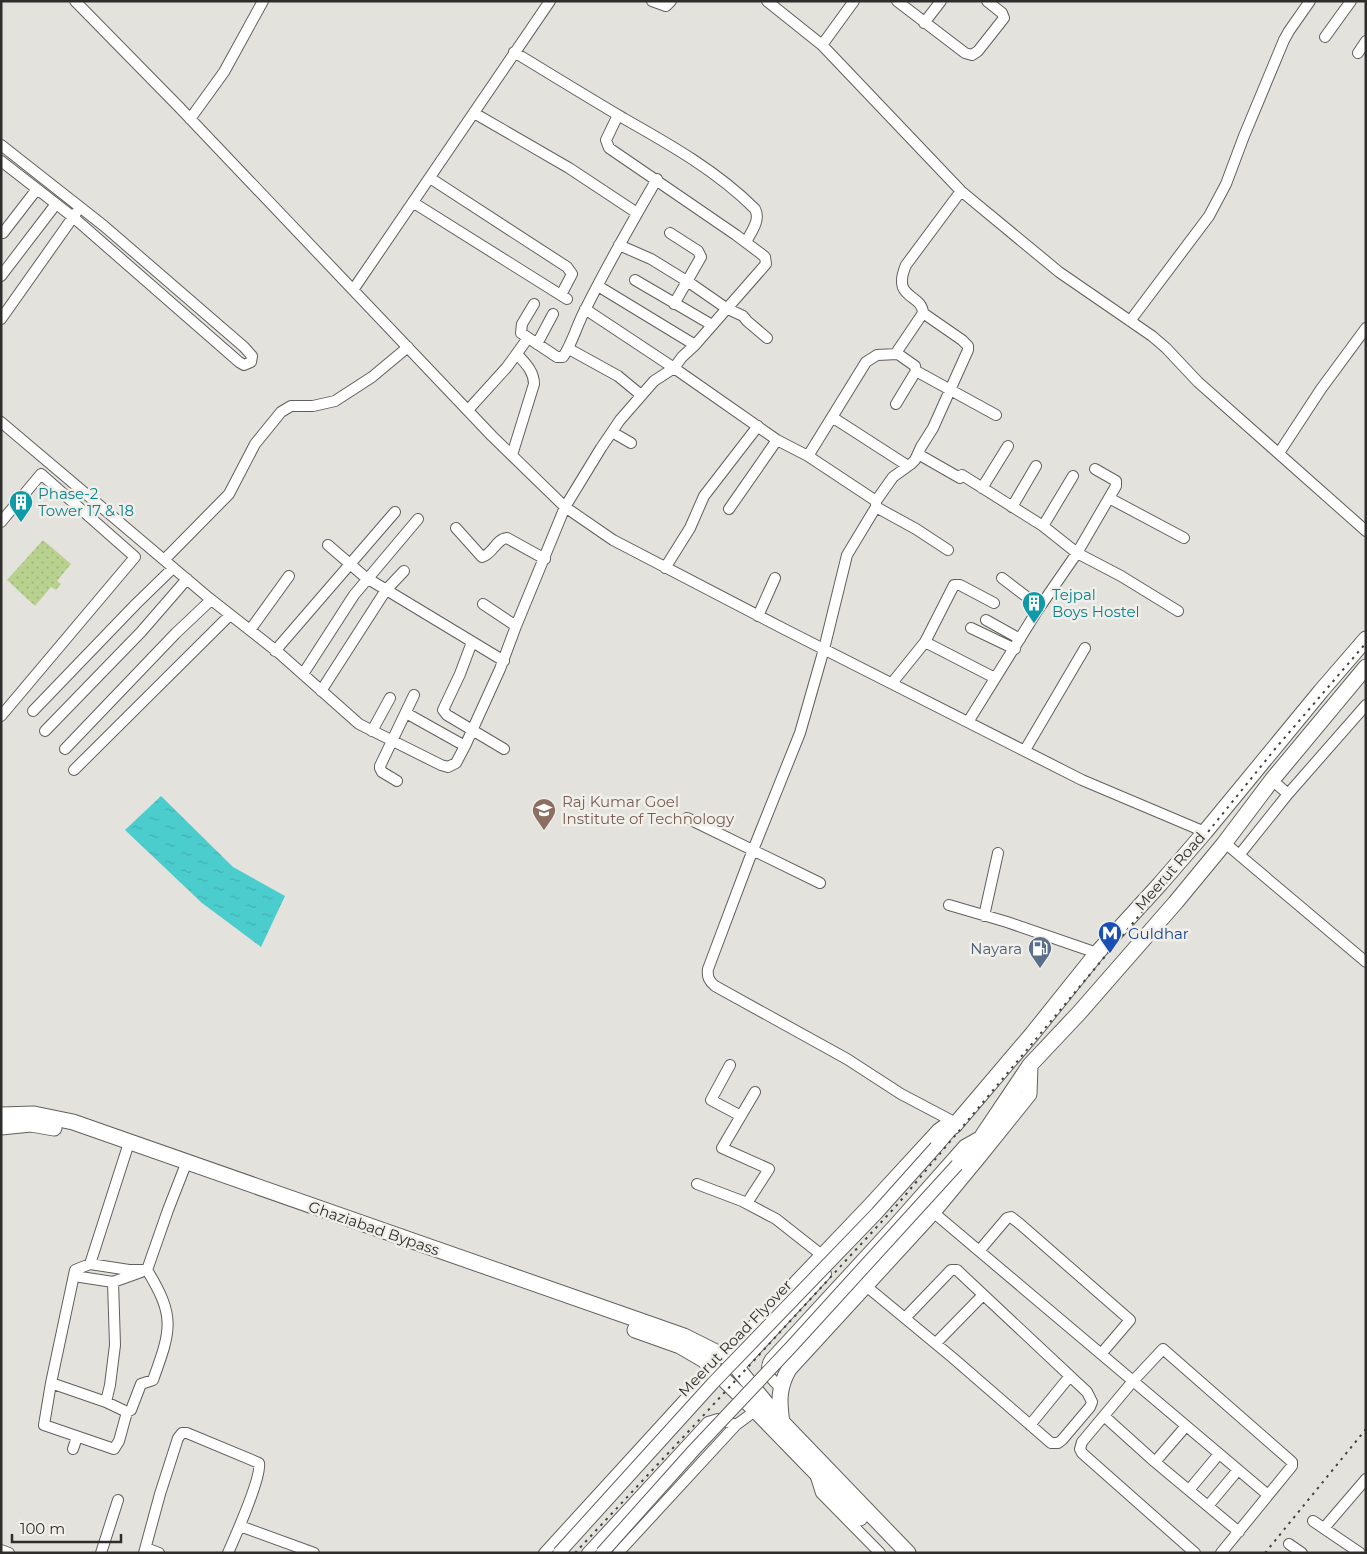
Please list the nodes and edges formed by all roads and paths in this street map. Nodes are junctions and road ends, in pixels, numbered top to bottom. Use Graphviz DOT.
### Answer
graph roads {
  1 [pos="75,1"];
  2 [pos="262,1"];
  3 [pos="550,1"];
  4 [pos="652,1"];
  5 [pos="671,1"];
  6 [pos="767,1"];
  7 [pos="854,1"];
  8 [pos="897,1"];
  9 [pos="941,1"];
  10 [pos="987,1"];
  11 [pos="1310,1"];
  12 [pos="1351,1"];
  13 [pos="924,22"];
  14 [pos="1325,37"];
  15 [pos="1366,41"];
  16 [pos="822,45"];
  17 [pos="514,52"];
  18 [pos="1358,53"];
  19 [pos="474,113"];
  20 [pos="618,115"];
  21 [pos="190,119"];
  22 [pos="1,145"];
  23 [pos="1,161"];
  24 [pos="430,178"];
  25 [pos="657,179"];
  26 [pos="37,189"];
  27 [pos="961,190"];
  28 [pos="414,203"];
  29 [pos="56,204"];
  30 [pos="80,207"];
  31 [pos="637,213"];
  32 [pos="73,218"];
  33 [pos="3,233"];
  34 [pos="670,233"];
  35 [pos="746,242"];
  36 [pos="618,245"];
  37 [pos="154,269"];
  38 [pos="1,276"];
  39 [pos="144,280"];
  40 [pos="635,280"];
  41 [pos="688,281"];
  42 [pos="598,286"];
  43 [pos="353,290"];
  44 [pos="534,304"];
  45 [pos="674,304"];
  46 [pos="726,308"];
  47 [pos="585,309"];
  48 [pos="923,313"];
  49 [pos="553,314"];
  50 [pos="1,319"];
  51 [pos="1130,321"];
  52 [pos="712,325"];
  53 [pos="1366,328"];
  54 [pos="528,338"];
  55 [pos="766,338"];
  56 [pos="537,344"];
  57 [pos="695,345"];
  58 [pos="408,347"];
  59 [pos="568,348"];
  60 [pos="517,354"];
  61 [pos="898,354"];
  62 [pos="674,368"];
  63 [pos="916,370"];
  64 [pos="951,389"];
  65 [pos="641,395"];
  66 [pos="896,404"];
  67 [pos="468,410"];
  68 [pos="996,415"];
  69 [pos="832,417"];
  70 [pos="1,422"];
  71 [pos="758,426"];
  72 [pos="612,432"];
  73 [pos="777,440"];
  74 [pos="632,443"];
  75 [pos="1008,446"];
  76 [pos="1279,453"];
  77 [pos="918,454"];
  78 [pos="512,455"];
  79 [pos="808,456"];
  80 [pos="908,466"];
  81 [pos="1036,466"];
  82 [pos="1095,469"];
  83 [pos="1072,476"];
  84 [pos="982,488"];
  85 [pos="1109,498"];
  86 [pos="876,504"];
  87 [pos="565,507"];
  88 [pos="1012,507"];
  89 [pos="728,509"];
  90 [pos="395,512"];
  91 [pos="418,519"];
  92 [pos="1,522"];
  93 [pos="1043,526"];
  94 [pos="456,528"];
  95 [pos="1366,531"];
  96 [pos="1184,538"];
  97 [pos="328,545"];
  98 [pos="948,550"];
  99 [pos="1077,552"];
  100 [pos="545,559"];
  101 [pos="164,560"];
  102 [pos="350,564"];
  103 [pos="173,568"];
  104 [pos="665,568"];
  105 [pos="404,571"];
  106 [pos="289,576"];
  107 [pos="366,578"];
  108 [pos="776,578"];
  109 [pos="1002,578"];
  110 [pos="187,579"];
  111 [pos="386,590"];
  112 [pos="211,600"];
  113 [pos="483,604"];
  114 [pos="994,604"];
  115 [pos="1040,607"];
  116 [pos="1178,611"];
  117 [pos="230,615"];
  118 [pos="758,616"];
  119 [pos="986,620"];
  120 [pos="516,626"];
  121 [pos="971,628"];
  122 [pos="250,630"];
  123 [pos="1366,638"];
  124 [pos="1020,639"];
  125 [pos="472,642"];
  126 [pos="925,642"];
  127 [pos="1085,648"];
  128 [pos="824,649"];
  129 [pos="1015,649"];
  130 [pos="275,651"];
  131 [pos="504,660"];
  132 [pos="1366,667"];
  133 [pos="303,674"];
  134 [pos="995,678"];
  135 [pos="892,683"];
  136 [pos="321,691"];
  137 [pos="414,695"];
  138 [pos="390,698"];
  139 [pos="1366,705"];
  140 [pos="33,711"];
  141 [pos="3,712"];
  142 [pos="406,713"];
  143 [pos="968,722"];
  144 [pos="45,731"];
  145 [pos="372,731"];
  146 [pos="472,731"];
  147 [pos="392,740"];
  148 [pos="465,746"];
  149 [pos="65,749"];
  150 [pos="504,749"];
  151 [pos="1025,750"];
  152 [pos="74,770"];
  153 [pos="1272,780"];
  154 [pos="397,781"];
  155 [pos="1288,794"];
  156 [pos="686,818"];
  157 [pos="1205,832"];
  158 [pos="1225,843"];
  159 [pos="752,850"];
  160 [pos="998,853"];
  161 [pos="1240,854"];
  162 [pos="820,883"];
  163 [pos="949,905"];
  164 [pos="984,916"];
  165 [pos="1097,953"];
  166 [pos="1366,962"];
  167 [pos="1015,1055"];
  168 [pos="730,1065"];
  169 [pos="1030,1065"];
  170 [pos="755,1092"];
  171 [pos="1,1116"];
  172 [pos="741,1116"];
  173 [pos="955,1124"];
  174 [pos="1,1127"];
  175 [pos="983,1135"];
  176 [pos="126,1149"];
  177 [pos="980,1155"];
  178 [pos="184,1169"];
  179 [pos="229,1181"];
  180 [pos="697,1184"];
  181 [pos="747,1203"];
  182 [pos="933,1212"];
  183 [pos="979,1251"];
  184 [pos="823,1256"];
  185 [pos="90,1264"];
  186 [pos="147,1270"];
  187 [pos="74,1276"];
  188 [pos="113,1282"];
  189 [pos="866,1286"];
  190 [pos="983,1295"];
  191 [pos="905,1318"];
  192 [pos="744,1338"];
  193 [pos="936,1343"];
  194 [pos="757,1348"];
  195 [pos="1101,1354"];
  196 [pos="726,1358"];
  197 [pos="738,1368"];
  198 [pos="714,1370"];
  199 [pos="1070,1376"];
  200 [pos="1133,1381"];
  201 [pos="51,1383"];
  202 [pos="781,1388"];
  203 [pos="106,1402"];
  204 [pos="755,1411"];
  205 [pos="127,1412"];
  206 [pos="1104,1416"];
  207 [pos="782,1423"];
  208 [pos="736,1425"];
  209 [pos="1030,1425"];
  210 [pos="1186,1426"];
  211 [pos="77,1437"];
  212 [pos="73,1449"];
  213 [pos="1219,1454"];
  214 [pos="1155,1462"];
  215 [pos="821,1470"];
  216 [pos="1238,1470"];
  217 [pos="1366,1479"];
  218 [pos="840,1490"];
  219 [pos="1189,1490"];
  220 [pos="1362,1490"];
  221 [pos="1268,1495"];
  222 [pos="118,1500"];
  223 [pos="1208,1506"];
  224 [pos="1313,1521"];
  225 [pos="240,1526"];
  226 [pos="1324,1528"];
  227 [pos="1239,1532"];
  228 [pos="1289,1544"];
  229 [pos="1,1550"];
  230 [pos="145,1550"];
  231 [pos="9,1553"];
  232 [pos="101,1553"];
  233 [pos="159,1553"];
  234 [pos="228,1553"];
  235 [pos="314,1553"];
  236 [pos="544,1553"];
  237 [pos="559,1553"];
  238 [pos="587,1553"];
  239 [pos="602,1553"];
  240 [pos="618,1553"];
  241 [pos="880,1553"];
  242 [pos="895,1553"];
  243 [pos="908,1553"];
  244 [pos="916,1553"];
  245 [pos="1194,1553"];
  246 [pos="1221,1553"];
  247 [pos="1302,1553"];
  248 [pos="1360,1553"];
  1 -- 21 [label="street"];
  2 -- 21 [label="street"];
  3 -- 17 [label="street"];
  4 -- 5 [label="street"];
  6 -- 16 [label="street"];
  7 -- 16 [label="street"];
  8 -- 13 [label="street"];
  9 -- 13 [label="street"];
  10 -- 13 [label="street"];
  11 -- 51 [label="street"];
  12 -- 14 [label="street"];
  15 -- 18 [label="street"];
  16 -- 27 [label="street"];
  17 -- 19 [label="street"];
  17 -- 20 [label="street"];
  19 -- 24 [label="street"];
  19 -- 31 [label="street"];
  20 -- 25 [label="street"];
  20 -- 35 [label="street"];
  21 -- 43 [label="street"];
  22 -- 30 [label="street"];
  23 -- 26 [label="street"];
  24 -- 28 [label="street"];
  24 -- 28 [label="street"];
  25 -- 31 [label="street"];
  25 -- 35 [label="street"];
  26 -- 29 [label="street"];
  26 -- 33 [label="street"];
  27 -- 48 [label="street"];
  27 -- 51 [label="street"];
  28 -- 43 [label="street"];
  29 -- 32 [label="street"];
  29 -- 38 [label="street"];
  30 -- 32 [label="street"];
  30 -- 37 [label="street"];
  31 -- 36 [label="street"];
  32 -- 39 [label="street"];
  32 -- 50 [label="street"];
  34 -- 41 [label="street"];
  35 -- 46 [label="street"];
  36 -- 41 [label="street"];
  36 -- 42 [label="street"];
  37 -- 39 [label="street"];
  37 -- 39 [label="street"];
  40 -- 45 [label="street"];
  41 -- 45 [label="street"];
  41 -- 46 [label="street"];
  42 -- 47 [label="street"];
  42 -- 57 [label="street"];
  43 -- 58 [label="street"];
  44 -- 54 [label="street"];
  45 -- 52 [label="street"];
  46 -- 52 [label="street"];
  46 -- 55 [label="street"];
  47 -- 59 [label="street"];
  47 -- 62 [label="street"];
  48 -- 61 [label="street"];
  48 -- 64 [label="street"];
  49 -- 56 [label="street"];
  51 -- 76 [label="street"];
  52 -- 57 [label="street"];
  53 -- 76 [label="street"];
  54 -- 56 [label="street"];
  54 -- 60 [label="street"];
  56 -- 59 [label="street"];
  57 -- 62 [label="street"];
  58 -- 67 [label="street"];
  58 -- 101 [label="street"];
  59 -- 65 [label="street"];
  60 -- 67 [label="street"];
  60 -- 78 [label="street"];
  61 -- 63 [label="street"];
  61 -- 69 [label="street"];
  62 -- 65 [label="street"];
  62 -- 71 [label="street"];
  63 -- 64 [label="street"];
  63 -- 66 [label="street"];
  64 -- 68 [label="street"];
  64 -- 77 [label="street"];
  65 -- 72 [label="street"];
  67 -- 78 [label="street"];
  69 -- 79 [label="street"];
  69 -- 80 [label="street"];
  70 -- 101 [label="street"];
  71 -- 73 [label="street"];
  71 -- 104 [label="street"];
  72 -- 74 [label="street"];
  72 -- 87 [label="street"];
  73 -- 79 [label="street"];
  73 -- 89 [label="street"];
  75 -- 84 [label="street"];
  76 -- 95 [label="street"];
  77 -- 80 [label="street"];
  77 -- 84 [label="street"];
  78 -- 87 [label="street"];
  79 -- 86 [label="street"];
  80 -- 86 [label="street"];
  81 -- 88 [label="street"];
  82 -- 85 [label="street"];
  83 -- 93 [label="street"];
  84 -- 88 [label="street"];
  85 -- 96 [label="street"];
  85 -- 99 [label="street"];
  86 -- 98 [label="street"];
  86 -- 128 [label="street"];
  87 -- 100 [label="street"];
  87 -- 104 [label="street"];
  88 -- 93 [label="street"];
  90 -- 102 [label="street"];
  91 -- 107 [label="street"];
  92 -- 141 [label="street"];
  93 -- 99 [label="street"];
  94 -- 100 [label="street"];
  97 -- 102 [label="street"];
  99 -- 115 [label="street"];
  99 -- 116 [label="street"];
  100 -- 120 [label="street"];
  101 -- 103 [label="street"];
  102 -- 107 [label="street"];
  102 -- 130 [label="street"];
  103 -- 110 [label="street"];
  103 -- 140 [label="street"];
  104 -- 118 [label="street"];
  105 -- 111 [label="street"];
  106 -- 122 [label="street"];
  107 -- 111 [label="street"];
  107 -- 133 [label="street"];
  108 -- 118 [label="street"];
  109 -- 115 [label="street"];
  110 -- 112 [label="street"];
  110 -- 144 [label="street"];
  111 -- 125 [label="street"];
  111 -- 136 [label="street"];
  112 -- 117 [label="street"];
  112 -- 149 [label="street"];
  113 -- 120 [label="street"];
  114 -- 126 [label="street"];
  115 -- 124 [label="street"];
  117 -- 122 [label="street"];
  117 -- 152 [label="street"];
  118 -- 128 [label="street"];
  119 -- 124 [label="street"];
  120 -- 131 [label="street"];
  121 -- 129 [label="street"];
  122 -- 130 [label="street"];
  123 -- 157 [label="highway, Meerut Road"];
  124 -- 129 [label="street"];
  125 -- 131 [label="street"];
  125 -- 146 [label="street"];
  126 -- 134 [label="street"];
  126 -- 135 [label="street"];
  127 -- 151 [label="street"];
  128 -- 135 [label="street"];
  128 -- 159 [label="street"];
  129 -- 134 [label="street"];
  130 -- 133 [label="street"];
  131 -- 146 [label="street"];
  132 -- 153 [label="highway, Meerut Road"];
  133 -- 136 [label="street"];
  134 -- 143 [label="street"];
  135 -- 143 [label="street"];
  136 -- 145 [label="street"];
  137 -- 142 [label="street"];
  138 -- 145 [label="street"];
  139 -- 155 [label="street"];
  142 -- 147 [label="street"];
  142 -- 148 [label="street"];
  143 -- 151 [label="street"];
  145 -- 147 [label="street"];
  146 -- 148 [label="street"];
  146 -- 150 [label="street"];
  147 -- 148 [label="street"];
  147 -- 154 [label="street"];
  151 -- 157 [label="street"];
  153 -- 155 [label="street"];
  153 -- 158 [label="highway, Meerut Road"];
  155 -- 161 [label="street"];
  156 -- 159 [label="street"];
  157 -- 165 [label="highway, Meerut Road"];
  158 -- 161 [label="street"];
  158 -- 169 [label="highway, Meerut Road"];
  159 -- 162 [label="street"];
  159 -- 173 [label="street"];
  160 -- 164 [label="street"];
  161 -- 166 [label="street"];
  163 -- 164 [label="street"];
  164 -- 165 [label="street"];
  165 -- 167 [label="highway, Meerut Road"];
  167 -- 169 [label="highway"];
  167 -- 173 [label="highway, Meerut Road"];
  168 -- 172 [label="street"];
  169 -- 175 [label="highway, Meerut Road"];
  169 -- 177 [label="highway"];
  170 -- 172 [label="street"];
  171 -- 179 [label="highway, Ghaziabad Bypass"];
  172 -- 181 [label="street"];
  173 -- 184 [label="highway"];
  173 -- 194 [label="street"];
  173 -- 237 [label="main road, Meerut Road Flyover, bridge"];
  174 -- 176 [label="highway, Ghaziabad Bypass"];
  175 -- 177 [label="highway"];
  175 -- 202 [label="street"];
  175 -- 239 [label="main road, bridge"];
  176 -- 178 [label="highway, Ghaziabad Bypass"];
  176 -- 185 [label="street"];
  177 -- 182 [label="highway"];
  178 -- 179 [label="highway, Ghaziabad Bypass"];
  178 -- 186 [label="street"];
  179 -- 196 [label="highway, Ghaziabad Bypass"];
  179 -- 198 [label="highway, Ghaziabad Bypass"];
  180 -- 181 [label="street"];
  181 -- 184 [label="street"];
  182 -- 183 [label="street"];
  182 -- 189 [label="highway"];
  183 -- 195 [label="street"];
  183 -- 195 [label="street"];
  184 -- 192 [label="highway"];
  185 -- 186 [label="street"];
  185 -- 187 [label="street"];
  186 -- 188 [label="street"];
  186 -- 205 [label="street"];
  187 -- 188 [label="street"];
  187 -- 201 [label="street"];
  188 -- 203 [label="street"];
  189 -- 191 [label="street"];
  189 -- 202 [label="highway"];
  190 -- 191 [label="street"];
  190 -- 193 [label="street"];
  190 -- 199 [label="street"];
  191 -- 193 [label="street"];
  192 -- 194 [label="highway"];
  192 -- 196 [label="highway"];
  193 -- 209 [label="street"];
  194 -- 197 [label="street"];
  195 -- 200 [label="street"];
  196 -- 197 [label="highway, Ghaziabad Bypass"];
  197 -- 207 [label="highway, Ghaziabad Bypass"];
  198 -- 204 [label="highway, Ghaziabad Bypass"];
  198 -- 236 [label="street"];
  199 -- 209 [label="street"];
  199 -- 209 [label="street"];
  200 -- 206 [label="street"];
  200 -- 210 [label="street"];
  200 -- 221 [label="street"];
  201 -- 203 [label="street"];
  201 -- 211 [label="street"];
  202 -- 207 [label="highway"];
  203 -- 205 [label="street"];
  204 -- 208 [label="street"];
  204 -- 215 [label="highway, Ghaziabad Bypass"];
  205 -- 211 [label="street"];
  206 -- 214 [label="street"];
  206 -- 245 [label="street"];
  207 -- 215 [label="highway, Ghaziabad Bypass"];
  208 -- 238 [label="street"];
  208 -- 240 [label="street"];
  210 -- 213 [label="street"];
  210 -- 214 [label="street"];
  211 -- 212 [label="street"];
  213 -- 216 [label="street"];
  213 -- 219 [label="street"];
  214 -- 219 [label="street"];
  215 -- 218 [label="highway"];
  215 -- 241 [label="street"];
  215 -- 244 [label="street"];
  216 -- 221 [label="street"];
  216 -- 223 [label="street"];
  217 -- 220 [label="street"];
  218 -- 242 [label="highway"];
  218 -- 243 [label="highway"];
  219 -- 223 [label="street"];
  220 -- 226 [label="street"];
  221 -- 227 [label="street"];
  222 -- 232 [label="street"];
  223 -- 227 [label="street"];
  224 -- 226 [label="street"];
  225 -- 230 [label="street"];
  225 -- 234 [label="street"];
  225 -- 235 [label="street"];
  226 -- 248 [label="street"];
  227 -- 246 [label="street"];
  228 -- 247 [label="street"];
  229 -- 231 [label="street"];
  230 -- 233 [label="street"];
}
